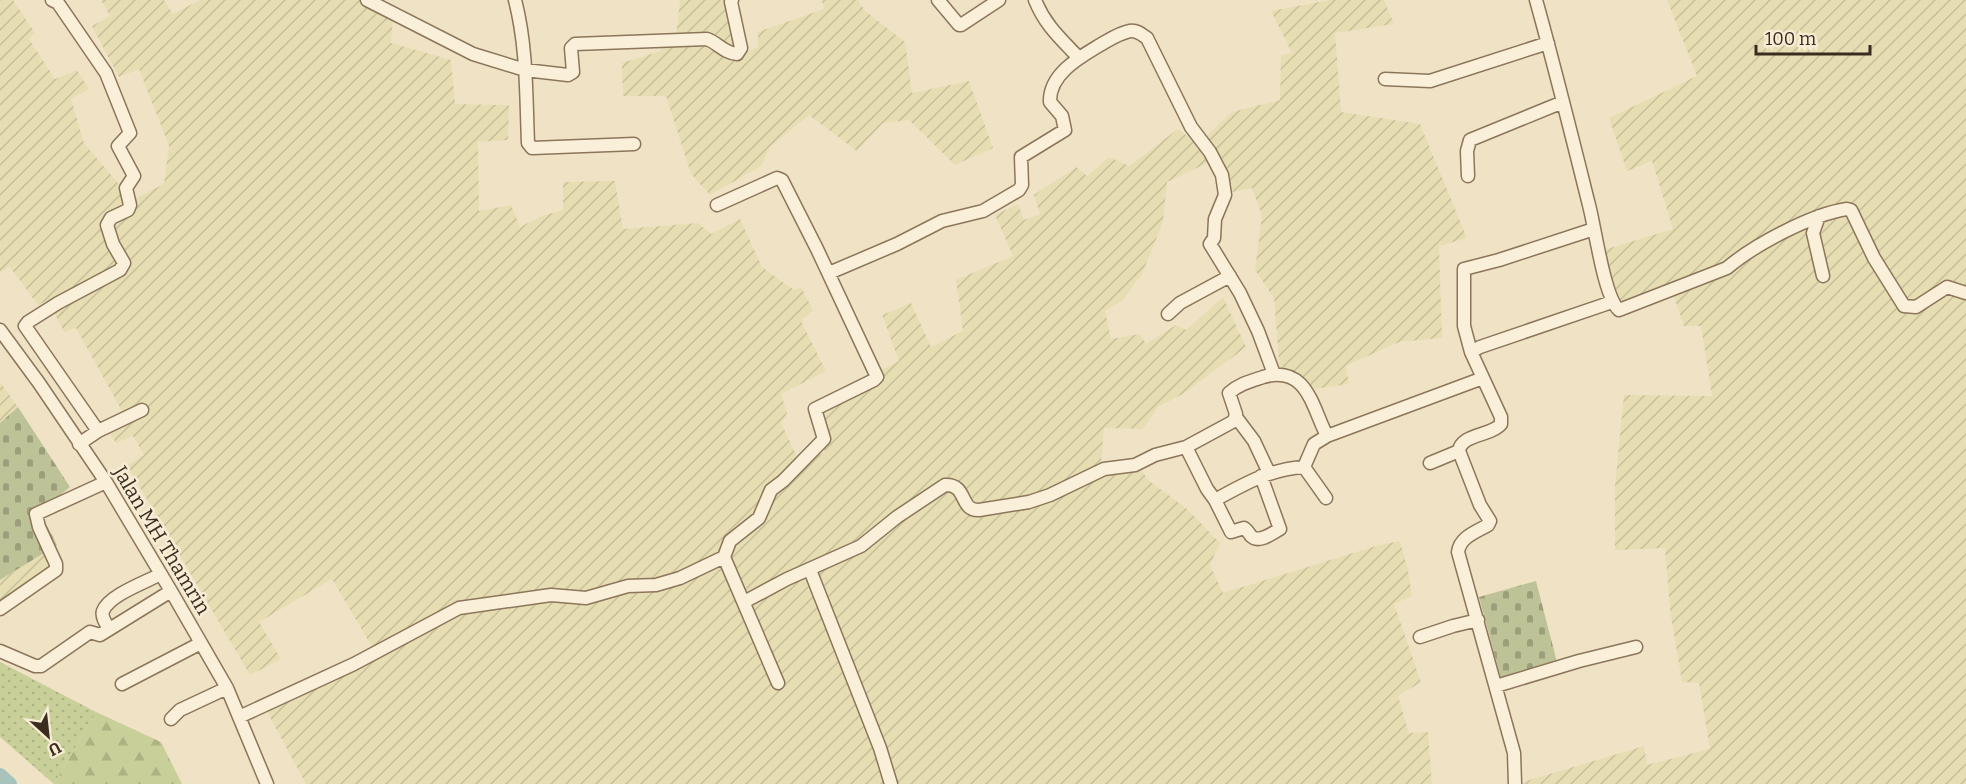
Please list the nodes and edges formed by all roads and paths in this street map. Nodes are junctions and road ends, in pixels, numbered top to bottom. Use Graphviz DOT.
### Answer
graph roads {
  1 [pos="367,0"];
  2 [pos="515,0"];
  3 [pos="732,0"];
  4 [pos="938,0"];
  5 [pos="999,0"];
  6 [pos="1035,0"];
  7 [pos="1536,0"];
  8 [pos="57,1"];
  9 [pos="1548,43"];
  10 [pos="1078,57"];
  11 [pos="525,70"];
  12 [pos="1385,79"];
  13 [pos="1563,102"];
  14 [pos="634,144"];
  15 [pos="1468,176"];
  16 [pos="717,205"];
  17 [pos="1819,216"];
  18 [pos="1594,229"];
  19 [pos="1463,256"];
  20 [pos="1464,269"];
  21 [pos="829,273"];
  22 [pos="1230,276"];
  23 [pos="1822,276"];
  24 [pos="1966,292"];
  25 [pos="1612,302"];
  26 [pos="1168,314"];
  27 [pos="0,330"];
  28 [pos="5,347"];
  29 [pos="1471,352"];
  30 [pos="1274,374"];
  31 [pos="1483,378"];
  32 [pos="142,410"];
  33 [pos="1236,417"];
  34 [pos="98,431"];
  35 [pos="1327,436"];
  36 [pos="80,444"];
  37 [pos="1186,447"];
  38 [pos="1459,451"];
  39 [pos="1430,463"];
  40 [pos="1304,467"];
  41 [pos="1265,475"];
  42 [pos="106,482"];
  43 [pos="1326,498"];
  44 [pos="1215,500"];
  45 [pos="724,557"];
  46 [pos="810,570"];
  47 [pos="161,574"];
  48 [pos="171,591"];
  49 [pos="744,602"];
  50 [pos="0,609"];
  51 [pos="1478,620"];
  52 [pos="109,629"];
  53 [pos="1420,637"];
  54 [pos="201,643"];
  55 [pos="1636,647"];
  56 [pos="0,651"];
  57 [pos="778,683"];
  58 [pos="122,684"];
  59 [pos="1496,686"];
  60 [pos="227,688"];
  61 [pos="248,712"];
  62 [pos="171,719"];
  63 [pos="267,784"];
  64 [pos="891,784"];
  65 [pos="1515,784"];
  1 -- 11 [label="street"];
  2 -- 11 [label="street"];
  3 -- 11 [label="street"];
  4 -- 5 [label="street"];
  6 -- 10 [label="street"];
  7 -- 9 [label="street"];
  8 -- 34 [label="street"];
  9 -- 12 [label="street"];
  9 -- 13 [label="street"];
  10 -- 21 [label="street"];
  10 -- 22 [label="street"];
  11 -- 14 [label="street"];
  13 -- 15 [label="street"];
  13 -- 18 [label="street"];
  16 -- 21 [label="street"];
  17 -- 23 [label="street"];
  17 -- 24 [label="street"];
  17 -- 25 [label="street"];
  18 -- 20 [label="street"];
  18 -- 25 [label="street"];
  19 -- 20 [label="street"];
  20 -- 29 [label="street"];
  21 -- 45 [label="street"];
  22 -- 26 [label="street"];
  22 -- 30 [label="street"];
  25 -- 29 [label="street"];
  27 -- 28 [label="street, Jalan MH Thamrin"];
  28 -- 36 [label="street, Jalan MH Thamrin"];
  29 -- 31 [label="street"];
  30 -- 33 [label="street"];
  30 -- 35 [label="street"];
  31 -- 35 [label="street"];
  31 -- 38 [label="street"];
  32 -- 34 [label="street"];
  33 -- 37 [label="street"];
  33 -- 41 [label="street"];
  34 -- 36 [label="street"];
  35 -- 40 [label="street"];
  36 -- 42 [label="street, Jalan MH Thamrin"];
  37 -- 44 [label="street"];
  37 -- 46 [label="street"];
  38 -- 39 [label="street"];
  38 -- 51 [label="street"];
  40 -- 41 [label="street"];
  40 -- 43 [label="street"];
  41 -- 44 [label="street"];
  41 -- 44 [label="street"];
  42 -- 47 [label="street, Jalan MH Thamrin"];
  42 -- 50 [label="street"];
  45 -- 49 [label="street"];
  45 -- 61 [label="street"];
  46 -- 49 [label="street"];
  46 -- 64 [label="street"];
  47 -- 48 [label="street, Jalan MH Thamrin"];
  47 -- 52 [label="street"];
  48 -- 52 [label="street"];
  48 -- 54 [label="street, Jalan MH Thamrin"];
  49 -- 57 [label="street"];
  51 -- 53 [label="street"];
  51 -- 59 [label="street"];
  52 -- 56 [label="street"];
  54 -- 58 [label="street"];
  54 -- 60 [label="street, Jalan MH Thamrin"];
  55 -- 59 [label="street"];
  59 -- 65 [label="street"];
  60 -- 61 [label="street, Jalan MH Thamrin"];
  60 -- 62 [label="street"];
  61 -- 63 [label="street, Jalan MH Thamrin"];
}
